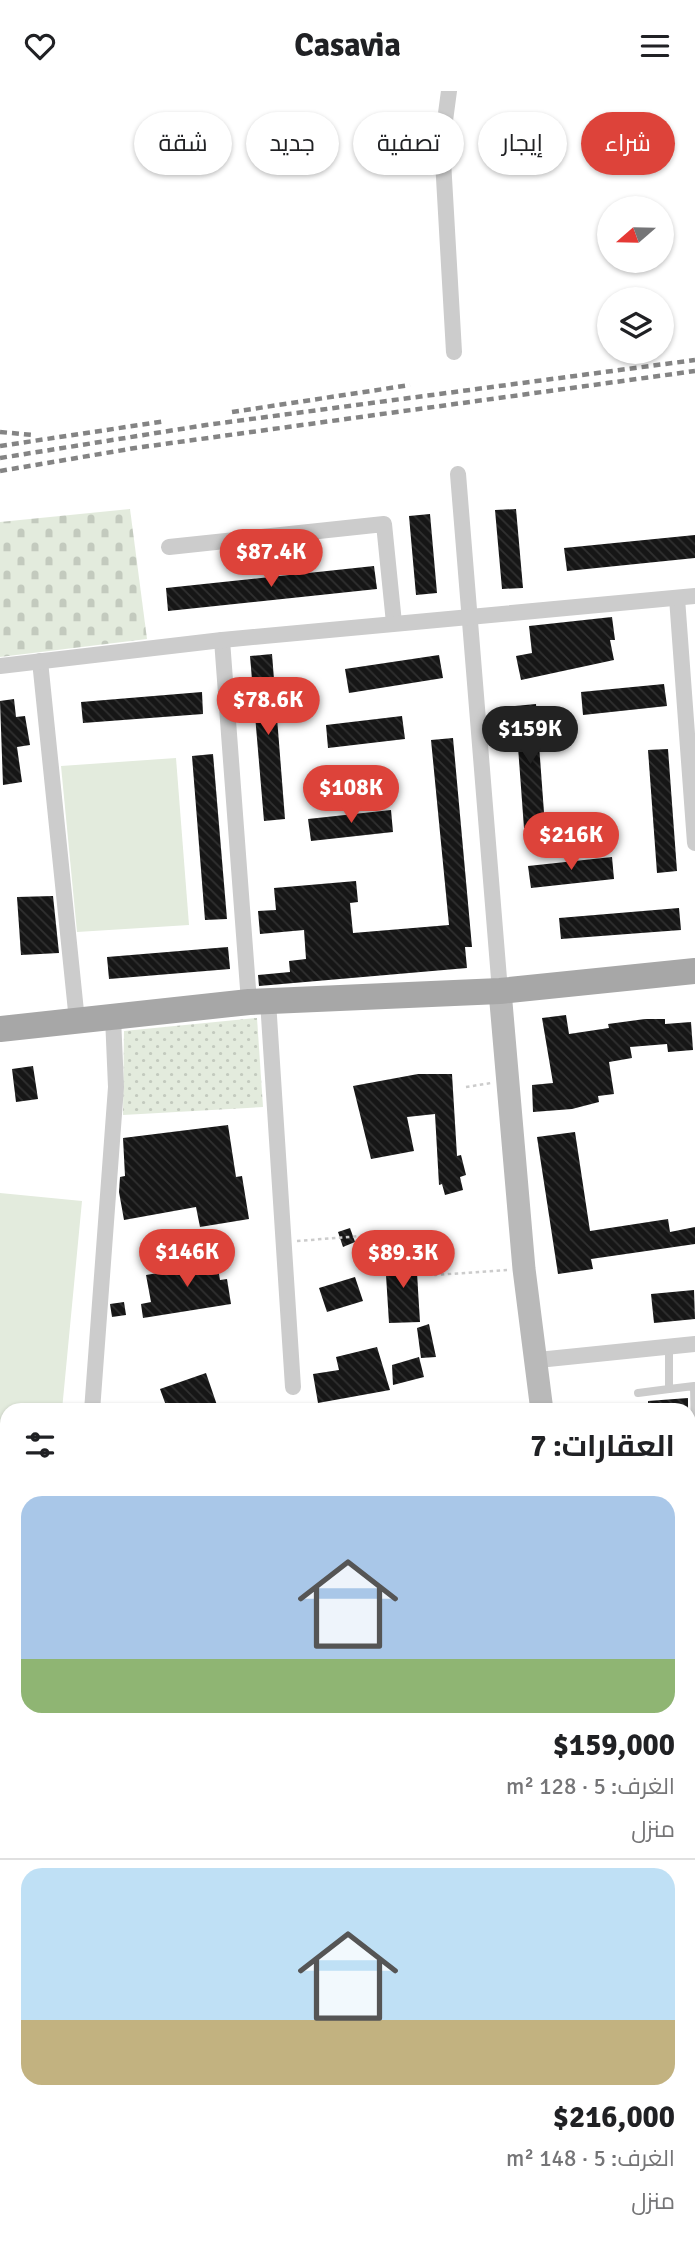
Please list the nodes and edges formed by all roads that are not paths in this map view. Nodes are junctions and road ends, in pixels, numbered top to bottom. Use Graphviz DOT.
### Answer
graph roads {
  1 [pos="449,91"];
  2 [pos="454,352"];
  3 [pos="458,474"];
  4 [pos="169,547"];
  5 [pos="695,596"];
  6 [pos="677,598"];
  7 [pos="470,616"];
  8 [pos="394,623"];
  9 [pos="222,640"];
  10 [pos="40,661"];
  11 [pos="0,666"];
  12 [pos="695,843"];
  13 [pos="695,971"];
  14 [pos="500,991"];
  15 [pos="258,1002"];
  16 [pos="113,1017"];
  17 [pos="78,1021"];
  18 [pos="0,1029"];
  19 [pos="695,1344"];
  20 [pos="669,1347"];
  21 [pos="538,1360"];
  22 [pos="293,1387"];
  23 [pos="670,1389"];
  24 [pos="638,1393"];
  25 [pos="93,1403"];
  26 [pos="541,1403"];
  27 [pos="694,1403"];
  1 -- 2 [label="street"];
  3 -- 7 [label="street"];
  4 -- 8 [label="street"];
  5 -- 6 [label="street"];
  6 -- 7 [label="street"];
  6 -- 12 [label="street"];
  7 -- 8 [label="street"];
  7 -- 14 [label="street"];
  8 -- 9 [label="street"];
  9 -- 10 [label="street"];
  9 -- 15 [label="street"];
  10 -- 11 [label="street"];
  10 -- 17 [label="street"];
  13 -- 14 [label="main road"];
  14 -- 15 [label="main road"];
  14 -- 21 [label="main road"];
  15 -- 16 [label="main road"];
  15 -- 22 [label="street"];
  16 -- 17 [label="main road"];
  16 -- 25 [label="street"];
  17 -- 18 [label="main road"];
  19 -- 20 [label="street"];
  20 -- 21 [label="street"];
  20 -- 23 [label="lane"];
  21 -- 26 [label="main road"];
  23 -- 24 [label="lane"];
  23 -- 27 [label="lane"];
}
